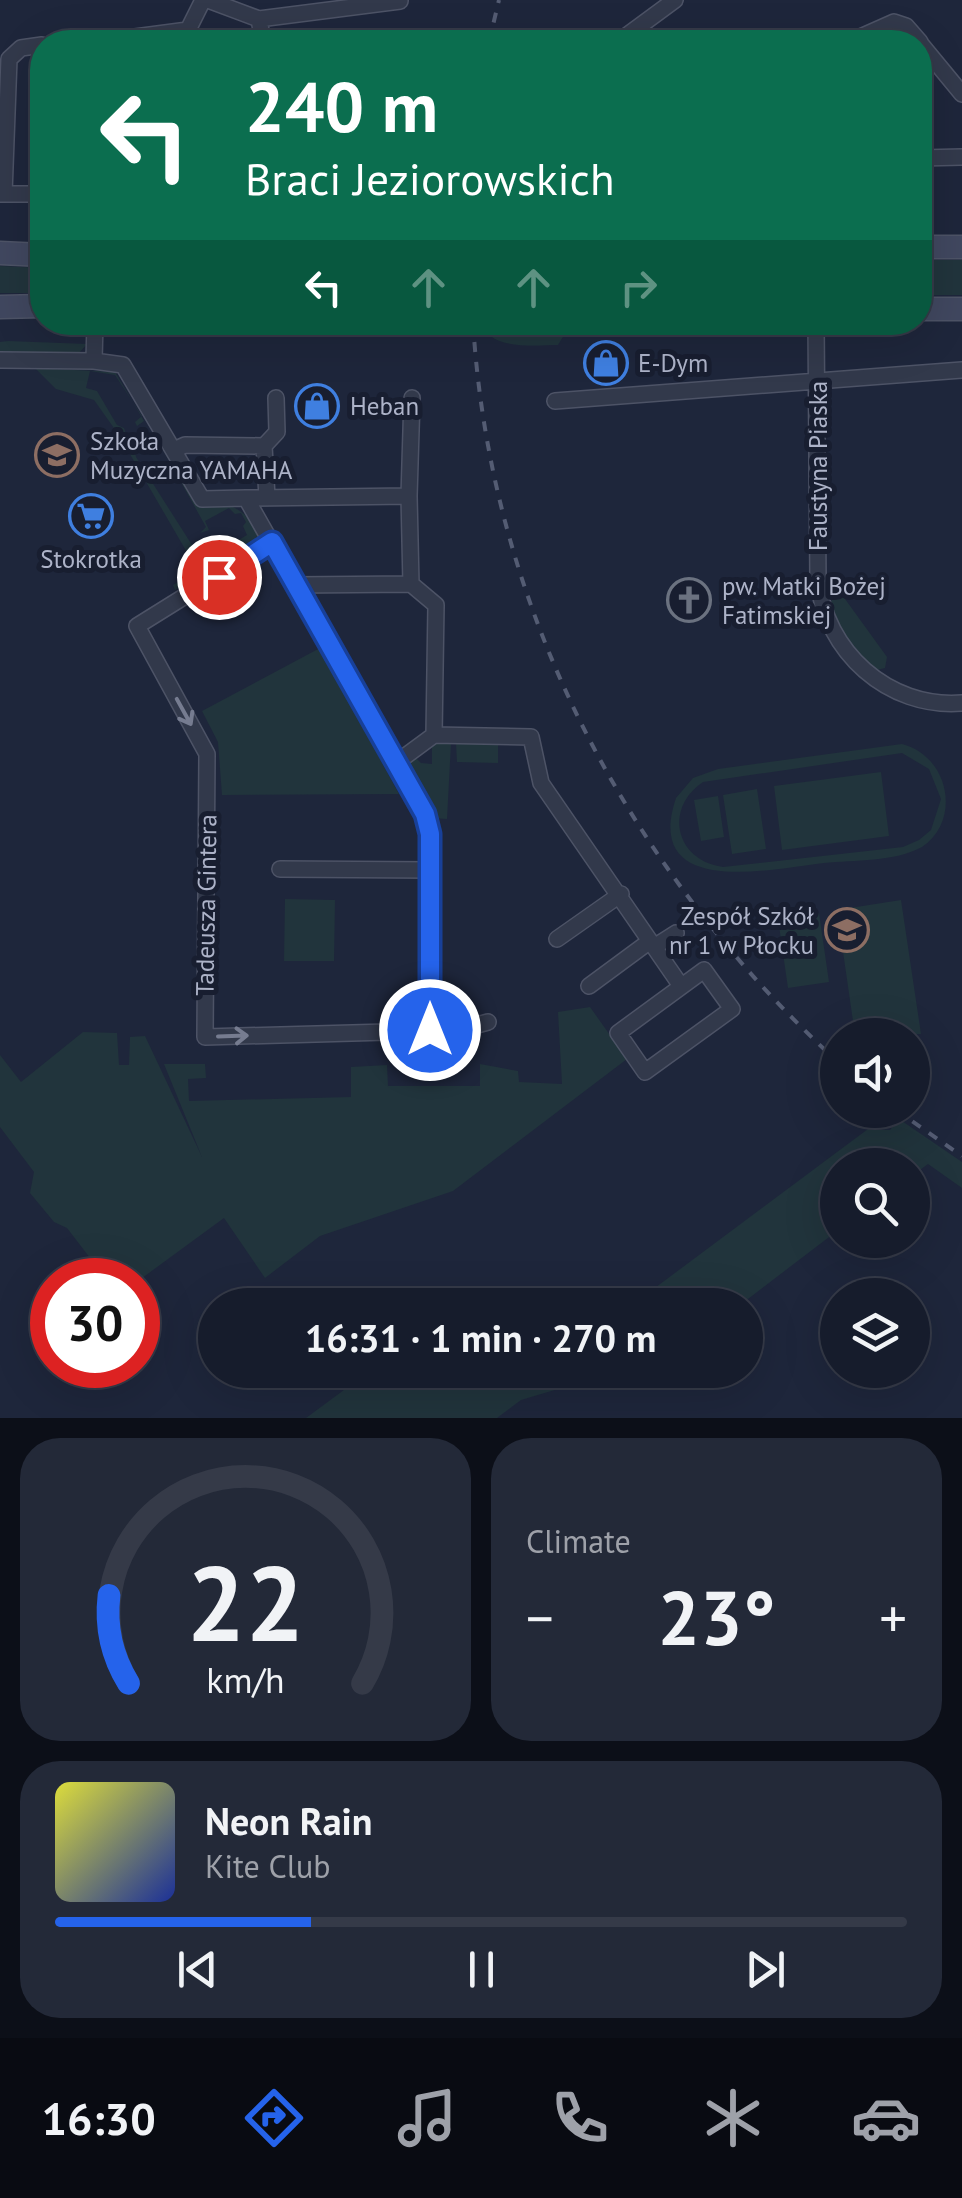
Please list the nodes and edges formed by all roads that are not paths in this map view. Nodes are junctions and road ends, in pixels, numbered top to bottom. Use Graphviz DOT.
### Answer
graph roads {
  1 [pos="206,0"];
  2 [pos="403,0"];
  3 [pos="675,0"];
  4 [pos="259,19"];
  5 [pos="191,30"];
  6 [pos="261,30"];
  7 [pos="634,30"];
  8 [pos="876,30"];
  9 [pos="909,30"];
  10 [pos="6,47"];
  11 [pos="932,58"];
  12 [pos="962,94"];
  13 [pos="962,157"];
  14 [pos="932,158"];
  15 [pos="2,194"];
  16 [pos="30,194"];
  17 [pos="960,246"];
  18 [pos="932,247"];
  19 [pos="0,253"];
  20 [pos="30,254"];
  21 [pos="30,306"];
  22 [pos="0,307"];
  23 [pos="932,309"];
  24 [pos="962,309"];
  25 [pos="95,335"];
  26 [pos="817,335"];
  27 [pos="0,360"];
  28 [pos="94,361"];
  29 [pos="962,370"];
  30 [pos="819,383"];
  31 [pos="276,398"];
  32 [pos="412,398"];
  33 [pos="555,401"];
  34 [pos="264,446"];
  35 [pos="174,450"];
  36 [pos="408,496"];
  37 [pos="266,497"];
  38 [pos="246,498"];
  39 [pos="272,542"];
  40 [pos="411,584"];
  41 [pos="296,585"];
  42 [pos="962,702"];
  43 [pos="434,735"];
  44 [pos="396,763"];
  45 [pos="280,869"];
  46 [pos="430,870"];
  47 [pos="621,894"];
  48 [pos="676,932"];
  49 [pos="557,939"];
  50 [pos="652,944"];
  51 [pos="589,986"];
  52 [pos="681,986"];
  53 [pos="488,1022"];
  54 [pos="430,1030"];
  1 -- 4 [label="street"];
  1 -- 5 [label="street"];
  2 -- 4 [label="street"];
  3 -- 7 [label="street"];
  4 -- 6 [label="street"];
  8 -- 9 [label="street"];
  10 -- 15 [label="street"];
  11 -- 12 [label="street"];
  13 -- 14 [label="street"];
  15 -- 16 [label="street"];
  17 -- 18 [label="main road"];
  19 -- 20 [label="main road"];
  21 -- 22 [label="main road"];
  23 -- 24 [label="main road"];
  25 -- 28 [label="street"];
  26 -- 30 [label="street, Faustyna Piaska"];
  27 -- 28 [label="street"];
  28 -- 35 [label="street"];
  29 -- 30 [label="street"];
  30 -- 33 [label="street"];
  30 -- 42 [label="street, Faustyna Piaska"];
  31 -- 34 [label="street"];
  32 -- 36 [label="street"];
  34 -- 35 [label="street"];
  34 -- 37 [label="street"];
  35 -- 38 [label="street"];
  36 -- 37 [label="street"];
  36 -- 40 [label="street"];
  37 -- 38 [label="street"];
  38 -- 39 [label="street"];
  39 -- 41 [label="street"];
  39 -- 54 [label="street, Tadeusza Gintera, one-way"];
  40 -- 41 [label="street"];
  40 -- 43 [label="street"];
  41 -- 44 [label="street"];
  43 -- 44 [label="street"];
  43 -- 47 [label="street"];
  44 -- 46 [label="street"];
  45 -- 46 [label="street"];
  46 -- 54 [label="street"];
  47 -- 49 [label="street"];
  47 -- 50 [label="street"];
  48 -- 50 [label="street"];
  50 -- 51 [label="street"];
  50 -- 52 [label="street"];
  52 -- 52 [label="street"];
  53 -- 54 [label="street, Tadeusza Gintera"];
}
